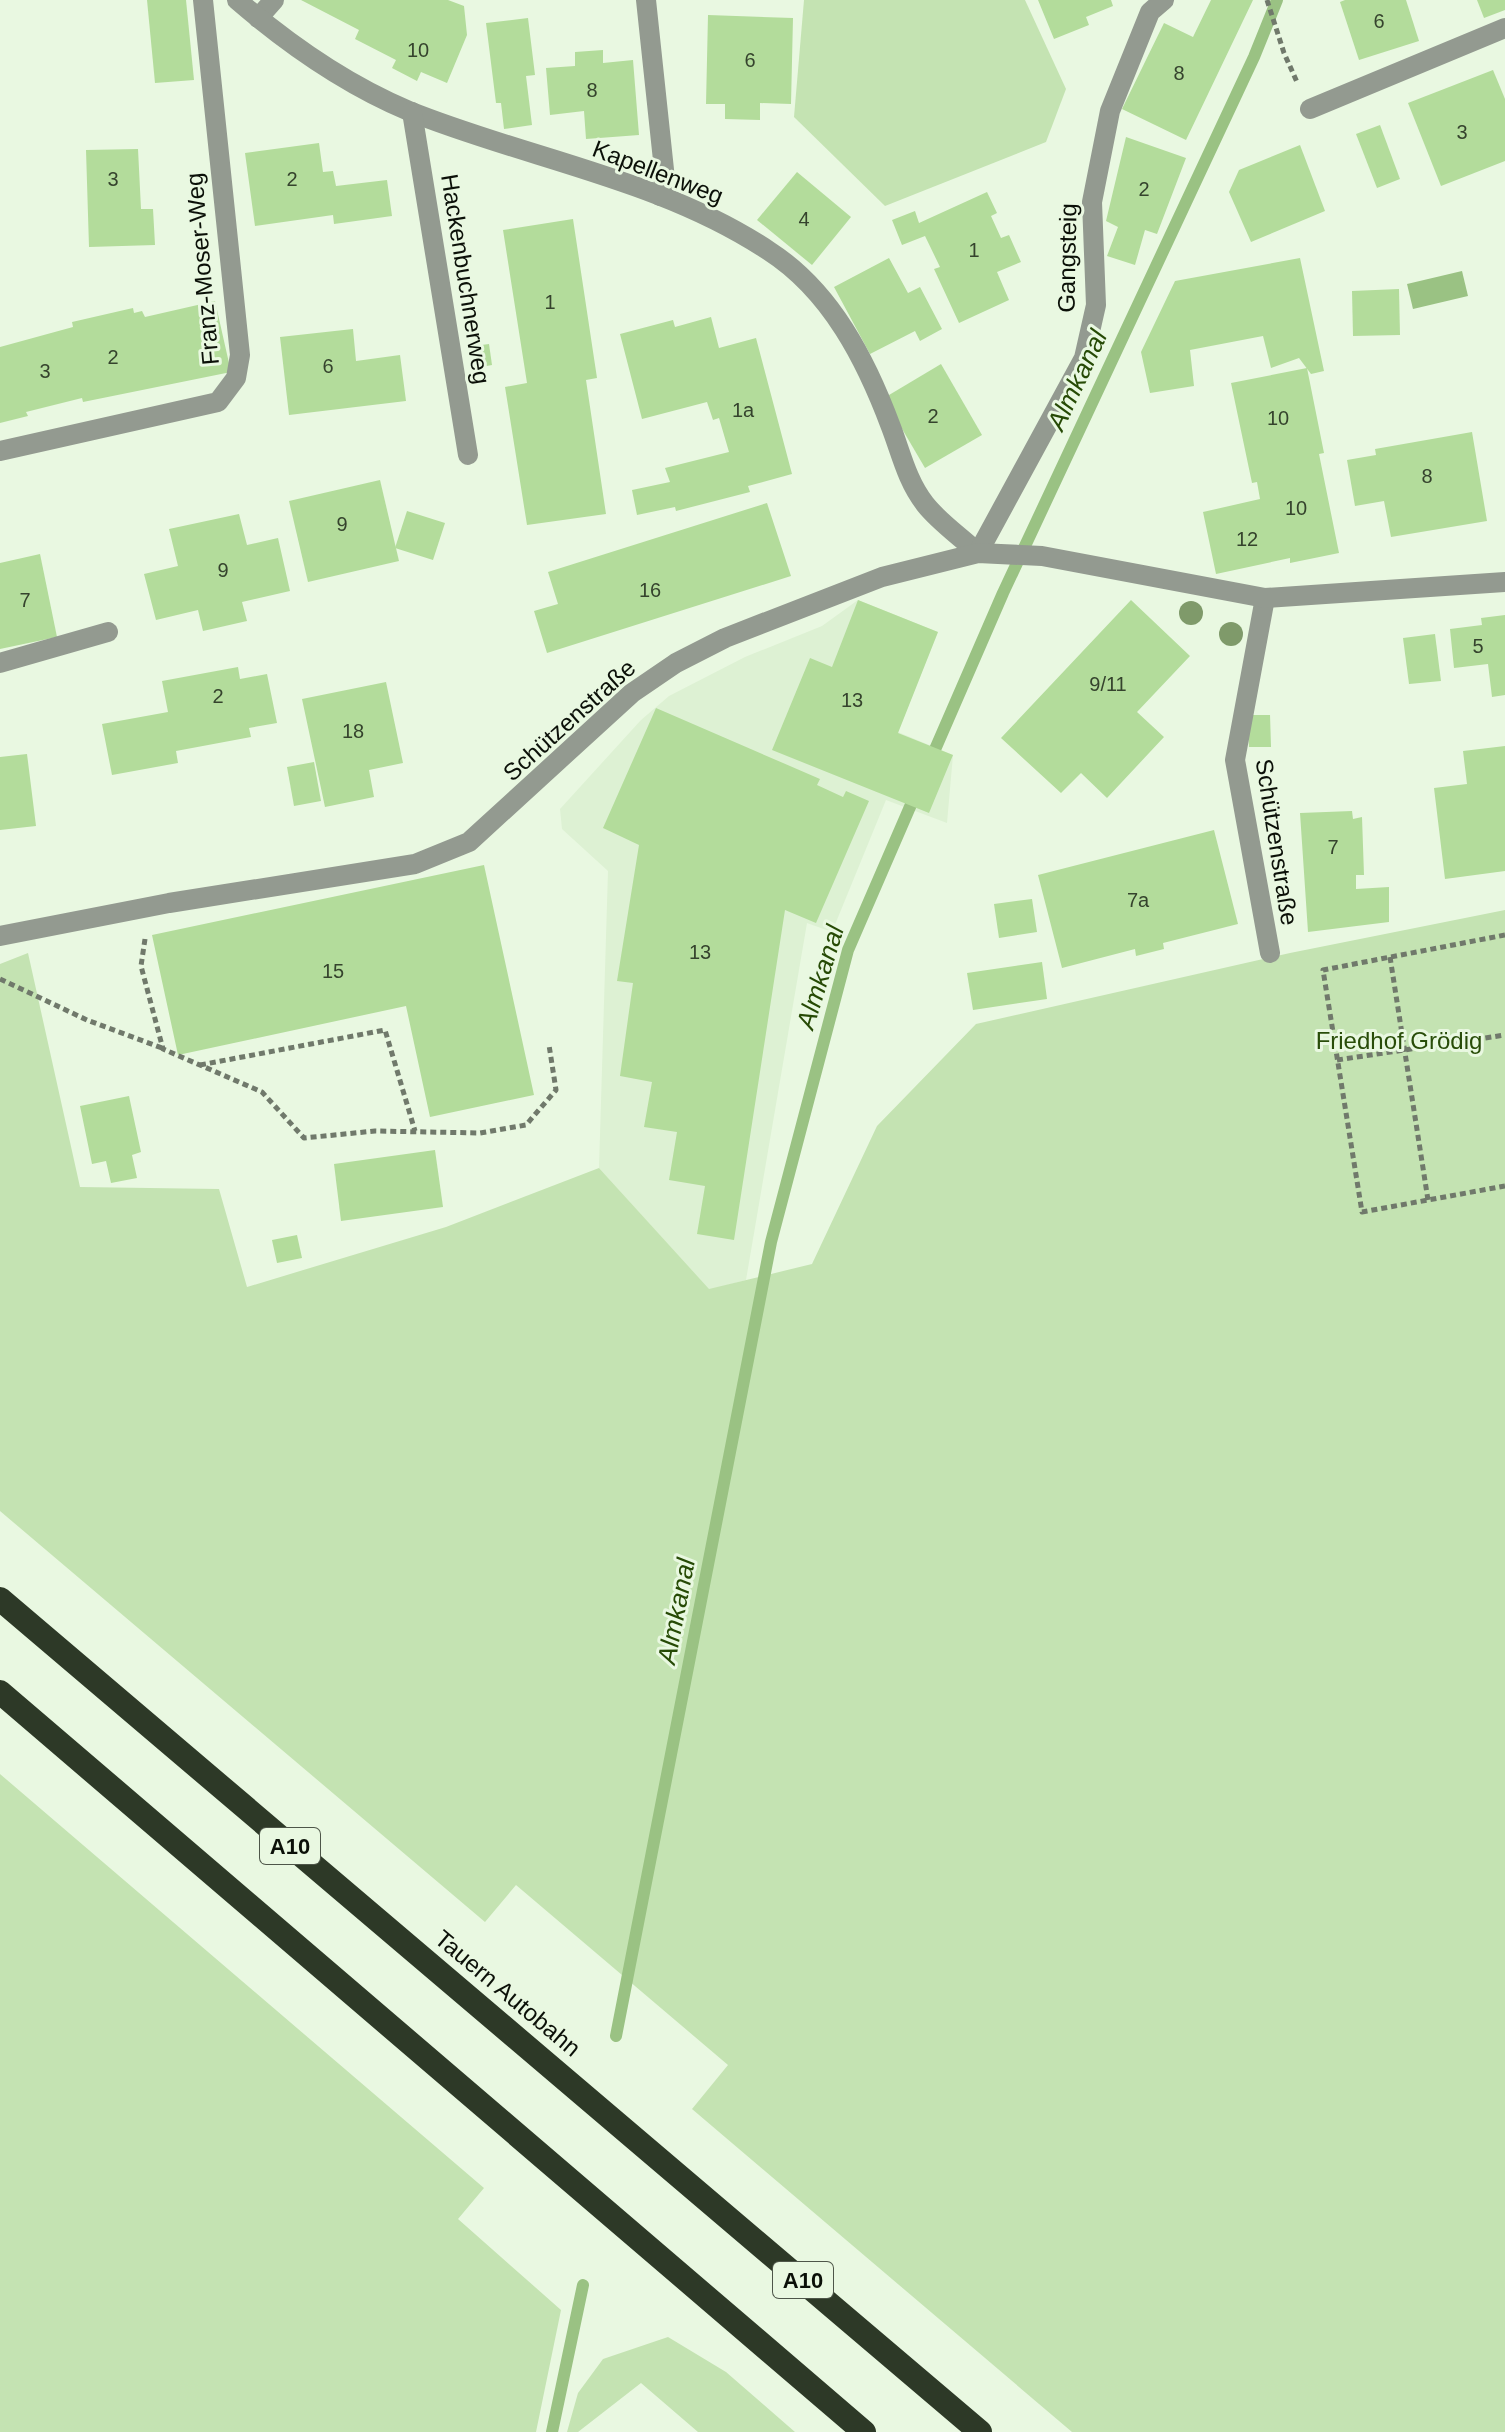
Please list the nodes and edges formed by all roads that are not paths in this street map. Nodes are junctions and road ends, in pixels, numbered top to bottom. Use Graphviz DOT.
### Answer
graph roads {
  1 [pos="203,0"];
  2 [pos="237,0"];
  3 [pos="274,0"];
  4 [pos="646,0"];
  5 [pos="1164,0"];
  6 [pos="258,18"];
  7 [pos="1505,28"];
  8 [pos="1310,109"];
  9 [pos="412,112"];
  10 [pos="660,196"];
  11 [pos="0,451"];
  12 [pos="468,455"];
  13 [pos="988,553"];
  14 [pos="1505,582"];
  15 [pos="1265,598"];
  16 [pos="108,632"];
  17 [pos="0,663"];
  18 [pos="0,936"];
  19 [pos="1270,953"];
  20 [pos="0,1599"];
  21 [pos="0,1692"];
  22 [pos="864,2432"];
  23 [pos="980,2432"];
  1 -- 11 [label="street, Franz-Moser-Weg"];
  2 -- 6 [label="street, Kapellenweg"];
  3 -- 6 [label="street"];
  4 -- 10 [label="street"];
  5 -- 13 [label="street, Gangsteig"];
  6 -- 9 [label="street, Kapellenweg"];
  7 -- 8 [label="street"];
  9 -- 10 [label="street, Kapellenweg"];
  9 -- 12 [label="street, Hackenbuchnerweg"];
  10 -- 13 [label="street, Kapellenweg"];
  13 -- 15 [label="street, Schützenstraße"];
  13 -- 18 [label="street, Schützenstraße"];
  14 -- 15 [label="street, Schützenstraße"];
  15 -- 19 [label="street, Schützenstraße"];
  16 -- 17 [label="street"];
  20 -- 23 [label="highway, Tauern Autobahn / A10"];
  21 -- 22 [label="highway"];
}
